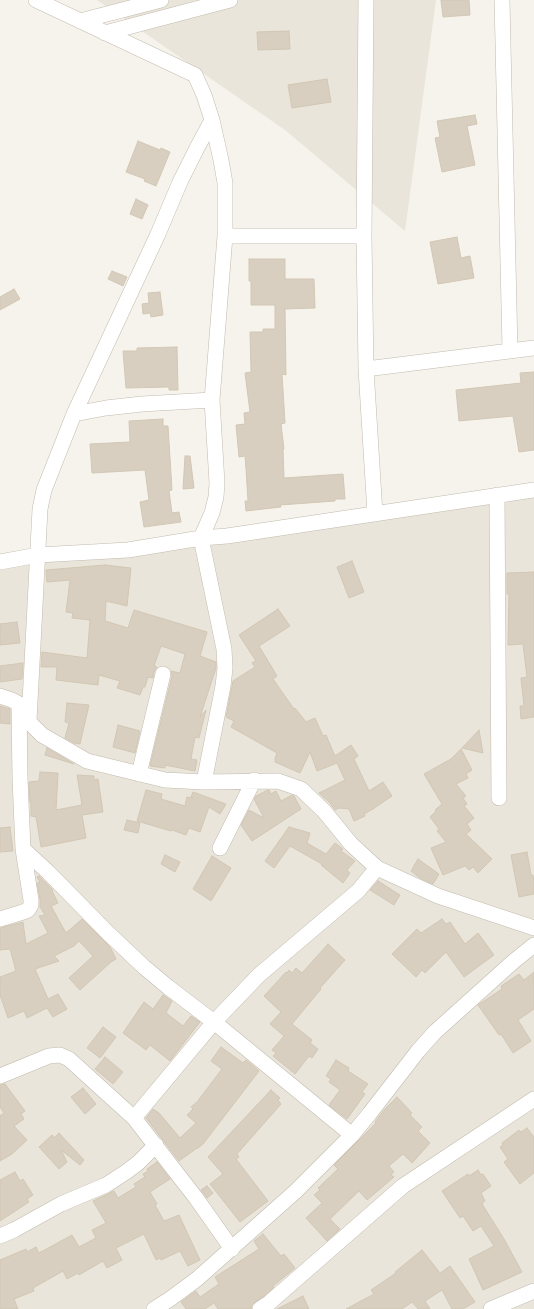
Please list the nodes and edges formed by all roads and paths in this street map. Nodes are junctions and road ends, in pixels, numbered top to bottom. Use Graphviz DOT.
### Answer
graph roads {
  1 [pos="161,0"];
  2 [pos="230,0"];
  3 [pos="366,0"];
  4 [pos="502,0"];
  5 [pos="41,1"];
  6 [pos="80,20"];
  7 [pos="105,33"];
  8 [pos="212,120"];
  9 [pos="225,236"];
  10 [pos="364,236"];
  11 [pos="534,348"];
  12 [pos="510,350"];
  13 [pos="366,369"];
  14 [pos="212,400"];
  15 [pos="74,414"];
  16 [pos="534,490"];
  17 [pos="497,495"];
  18 [pos="375,514"];
  19 [pos="201,538"];
  20 [pos="38,556"];
  21 [pos="0,562"];
  22 [pos="163,674"];
  23 [pos="0,696"];
  24 [pos="19,704"];
  25 [pos="28,722"];
  26 [pos="139,774"];
  27 [pos="254,780"];
  28 [pos="204,782"];
  29 [pos="499,798"];
  30 [pos="220,848"];
  31 [pos="23,849"];
  32 [pos="377,868"];
  33 [pos="0,919"];
  34 [pos="534,928"];
  35 [pos="534,945"];
  36 [pos="214,1022"];
  37 [pos="0,1076"];
  38 [pos="534,1099"];
  39 [pos="134,1118"];
  40 [pos="352,1134"];
  41 [pos="156,1145"];
  42 [pos="0,1236"];
  43 [pos="232,1249"];
  44 [pos="534,1291"];
  45 [pos="154,1309"];
  46 [pos="260,1309"];
  47 [pos="491,1309"];
  1 -- 6 [label="street"];
  2 -- 7 [label="street"];
  3 -- 10 [label="street"];
  4 -- 12 [label="street"];
  5 -- 6 [label="street"];
  6 -- 7 [label="street"];
  7 -- 8 [label="street"];
  8 -- 9 [label="street"];
  8 -- 15 [label="street"];
  9 -- 10 [label="street"];
  9 -- 14 [label="street"];
  10 -- 13 [label="street"];
  11 -- 12 [label="street"];
  12 -- 13 [label="street"];
  13 -- 18 [label="street"];
  14 -- 15 [label="street"];
  14 -- 19 [label="street"];
  15 -- 20 [label="street"];
  16 -- 17 [label="street"];
  17 -- 18 [label="street"];
  17 -- 29 [label="street"];
  18 -- 19 [label="street"];
  19 -- 20 [label="street"];
  19 -- 28 [label="street"];
  20 -- 21 [label="street"];
  20 -- 25 [label="street"];
  22 -- 26 [label="street"];
  23 -- 24 [label="street"];
  24 -- 25 [label="street"];
  24 -- 31 [label="street"];
  25 -- 26 [label="street"];
  26 -- 28 [label="street"];
  27 -- 28 [label="street"];
  27 -- 30 [label="street"];
  27 -- 32 [label="street"];
  31 -- 33 [label="street"];
  31 -- 36 [label="street"];
  32 -- 34 [label="street"];
  32 -- 36 [label="street"];
  35 -- 40 [label="street"];
  36 -- 39 [label="street"];
  36 -- 40 [label="street"];
  37 -- 39 [label="street"];
  38 -- 46 [label="street"];
  39 -- 41 [label="street"];
  40 -- 43 [label="street"];
  41 -- 42 [label="street"];
  41 -- 43 [label="street"];
  43 -- 45 [label="street"];
  44 -- 47 [label="street"];
}
